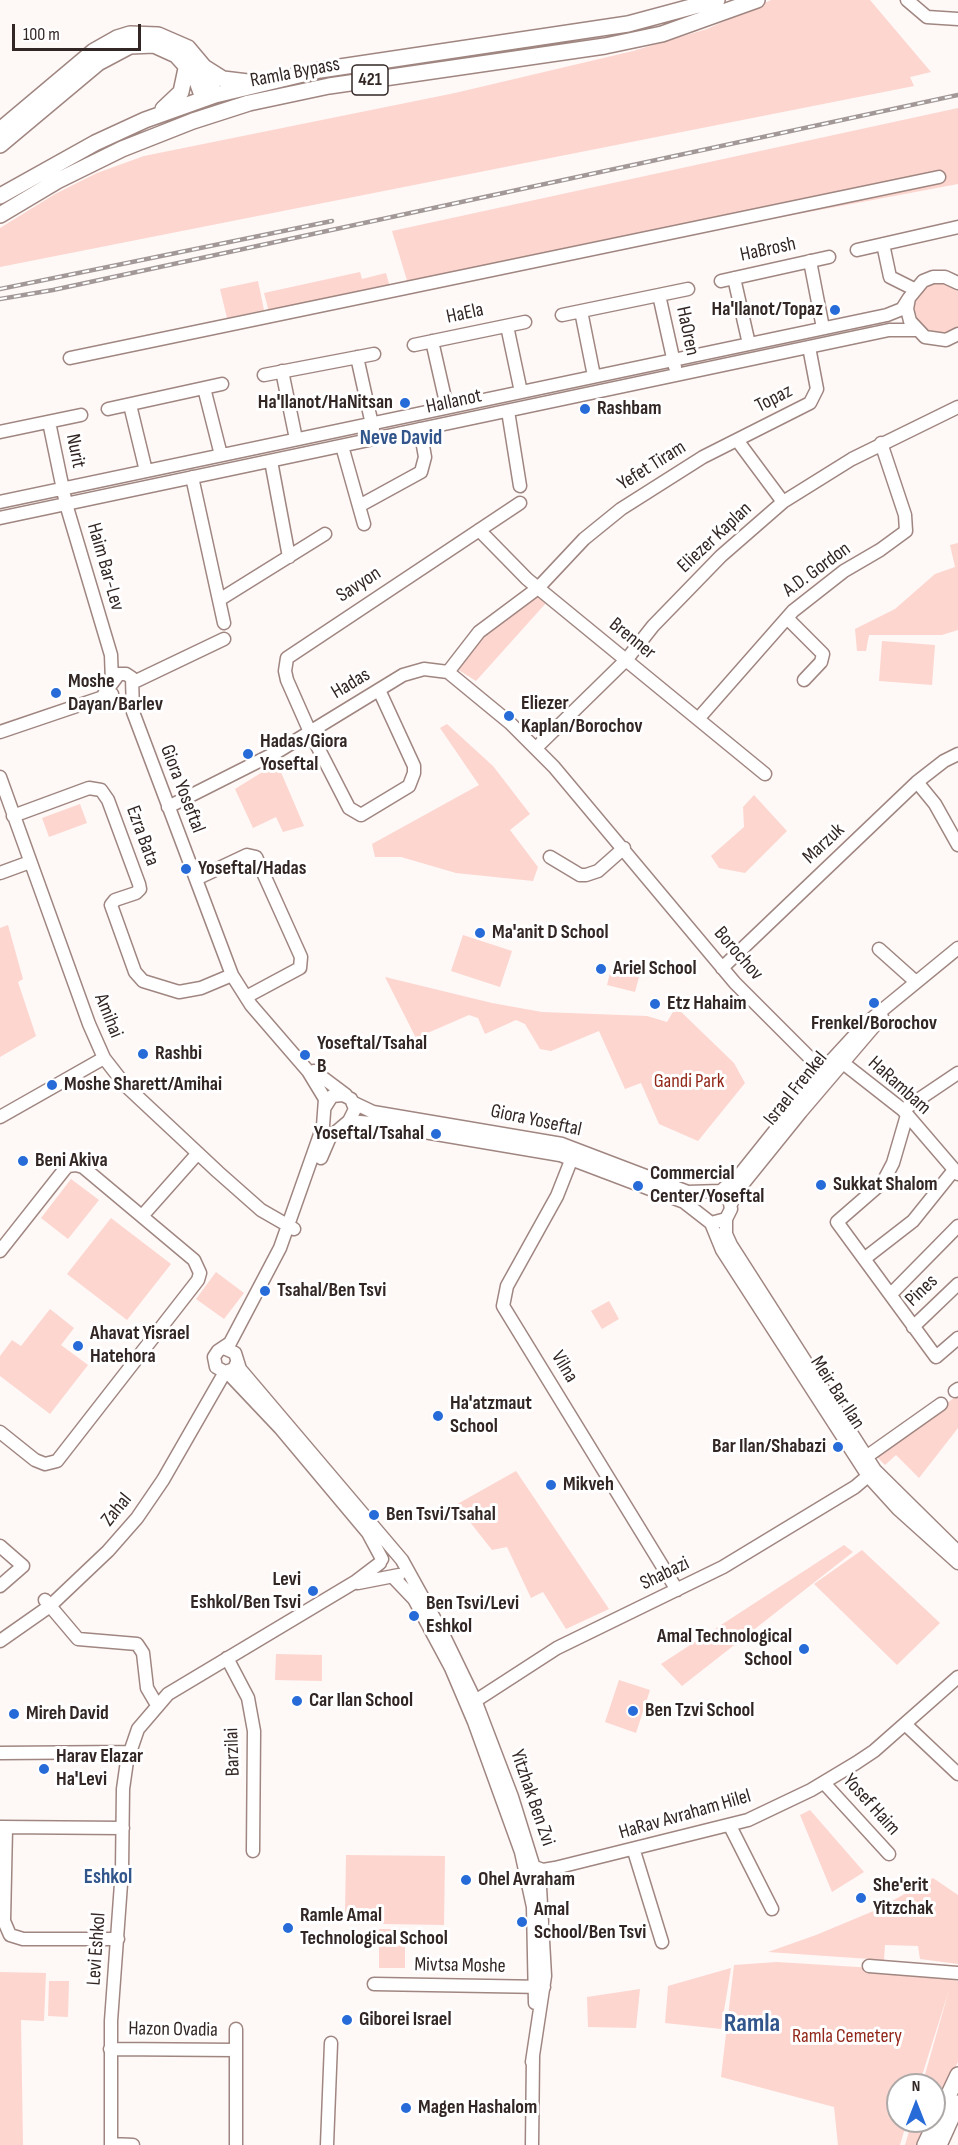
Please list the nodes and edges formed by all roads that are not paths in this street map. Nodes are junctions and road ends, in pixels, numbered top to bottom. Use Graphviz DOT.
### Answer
graph roads {
  1 [pos="717,0"];
  2 [pos="757,0"];
  3 [pos="907,0"];
  4 [pos="958,19"];
  5 [pos="187,64"];
  6 [pos="204,68"];
  7 [pos="260,82"];
  8 [pos="209,96"];
  9 [pos="153,117"];
  10 [pos="0,130"];
  11 [pos="0,145"];
  12 [pos="939,177"];
  13 [pos="0,196"];
  14 [pos="0,215"];
  15 [pos="958,227"];
  16 [pos="883,244"];
  17 [pos="857,249"];
  18 [pos="829,257"];
  19 [pos="810,261"];
  20 [pos="735,278"];
  21 [pos="721,280"];
  22 [pos="957,280"];
  23 [pos="688,289"];
  24 [pos="912,293"];
  25 [pos="659,295"];
  26 [pos="581,311"];
  27 [pos="562,315"];
  28 [pos="525,322"];
  29 [pos="507,326"];
  30 [pos="823,328"];
  31 [pos="916,330"];
  32 [pos="958,334"];
  33 [pos="432,341"];
  34 [pos="749,344"];
  35 [pos="414,345"];
  36 [pos="809,347"];
  37 [pos="374,354"];
  38 [pos="357,357"];
  39 [pos="70,358"];
  40 [pos="674,360"];
  41 [pos="282,371"];
  42 [pos="264,375"];
  43 [pos="676,375"];
  44 [pos="594,376"];
  45 [pos="222,384"];
  46 [pos="204,388"];
  47 [pos="521,392"];
  48 [pos="130,405"];
  49 [pos="958,406"];
  50 [pos="447,408"];
  51 [pos="108,409"];
  52 [pos="508,411"];
  53 [pos="81,415"];
  54 [pos="49,422"];
  55 [pos="372,423"];
  56 [pos="420,429"];
  57 [pos="0,432"];
  58 [pos="296,439"];
  59 [pos="375,439"];
  60 [pos="737,440"];
  61 [pos="881,443"];
  62 [pos="342,446"];
  63 [pos="221,455"];
  64 [pos="271,461"];
  65 [pos="146,471"];
  66 [pos="192,477"];
  67 [pos="520,486"];
  68 [pos="63,489"];
  69 [pos="0,502"];
  70 [pos="783,502"];
  71 [pos="520,503"];
  72 [pos="66,504"];
  73 [pos="359,506"];
  74 [pos="0,518"];
  75 [pos="364,524"];
  76 [pos="479,530"];
  77 [pos="326,534"];
  78 [pos="289,556"];
  79 [pos="538,588"];
  80 [pos="219,600"];
  81 [pos="787,618"];
  82 [pos="224,623"];
  83 [pos="224,639"];
  84 [pos="111,655"];
  85 [pos="627,659"];
  86 [pos="448,672"];
  87 [pos="804,680"];
  88 [pos="131,681"];
  89 [pos="113,690"];
  90 [pos="379,690"];
  91 [pos="133,712"];
  92 [pos="698,720"];
  93 [pos="0,732"];
  94 [pos="310,732"];
  95 [pos="536,748"];
  96 [pos="958,754"];
  97 [pos="765,774"];
  98 [pos="0,777"];
  99 [pos="917,782"];
  100 [pos="168,807"];
  101 [pos="13,816"];
  102 [pos="958,845"];
  103 [pos="624,848"];
  104 [pos="550,857"];
  105 [pos="30,862"];
  106 [pos="0,873"];
  107 [pos="196,879"];
  108 [pos="958,948"];
  109 [pos="879,949"];
  110 [pos="722,968"];
  111 [pos="232,975"];
  112 [pos="916,982"];
  113 [pos="246,998"];
  114 [pos="297,1057"];
  115 [pos="104,1058"];
  116 [pos="839,1059"];
  117 [pos="958,1073"];
  118 [pos="826,1075"];
  119 [pos="351,1100"];
  120 [pos="325,1109"];
  121 [pos="905,1113"];
  122 [pos="0,1117"];
  123 [pos="347,1123"];
  124 [pos="198,1153"];
  125 [pos="572,1158"];
  126 [pos="956,1172"];
  127 [pos="721,1191"];
  128 [pos="705,1193"];
  129 [pos="731,1204"];
  130 [pos="699,1212"];
  131 [pos="143,1215"];
  132 [pos="726,1219"];
  133 [pos="711,1223"];
  134 [pos="958,1226"];
  135 [pos="292,1228"];
  136 [pos="0,1251"];
  137 [pos="864,1259"];
  138 [pos="958,1284"];
  139 [pos="891,1294"];
  140 [pos="913,1327"];
  141 [pos="958,1338"];
  142 [pos="232,1355"];
  143 [pos="222,1370"];
  144 [pos="941,1404"];
  145 [pos="0,1432"];
  146 [pos="866,1457"];
  147 [pos="871,1473"];
  148 [pos="0,1546"];
  149 [pos="958,1552"];
  150 [pos="381,1561"];
  151 [pos="401,1561"];
  152 [pos="958,1563"];
  153 [pos="390,1577"];
  154 [pos="351,1585"];
  155 [pos="0,1586"];
  156 [pos="677,1590"];
  157 [pos="47,1603"];
  158 [pos="0,1631"];
  159 [pos="0,1641"];
  160 [pos="227,1658"];
  161 [pos="958,1677"];
  162 [pos="471,1703"];
  163 [pos="157,1705"];
  164 [pos="905,1724"];
  165 [pos="130,1752"];
  166 [pos="0,1753"];
  167 [pos="958,1773"];
  168 [pos="824,1783"];
  169 [pos="730,1826"];
  170 [pos="3,1828"];
  171 [pos="123,1828"];
  172 [pos="253,1851"];
  173 [pos="634,1851"];
  174 [pos="889,1854"];
  175 [pos="530,1865"];
  176 [pos="772,1909"];
  177 [pos="118,1939"];
  178 [pos="662,1942"];
  179 [pos="869,1966"];
  180 [pos="958,1973"];
  181 [pos="374,1983"];
  182 [pos="540,1987"];
  183 [pos="236,2030"];
  184 [pos="331,2043"];
  185 [pos="110,2049"];
  186 [pos="236,2050"];
  187 [pos="958,2075"];
  188 [pos="958,2103"];
  189 [pos="111,2145"];
  190 [pos="133,2145"];
  191 [pos="236,2145"];
  192 [pos="327,2145"];
  193 [pos="532,2145"];
  194 [pos="925,2145"];
  195 [pos="939,2145"];
  1 -- 7 [label="main road, Ramla Bypass / 421"];
  2 -- 14 [label="main road, Ramla Bypass / 421"];
  3 -- 4 [label="street"];
  5 -- 8 [label="main road"];
  5 -- 9 [label="main road"];
  5 -- 11 [label="main road"];
  6 -- 7 [label="main road"];
  6 -- 8 [label="main road"];
  6 -- 10 [label="main road"];
  7 -- 8 [label="main road, Ramla Bypass / 421"];
  8 -- 9 [label="main road, Ramla Bypass / 421"];
  9 -- 13 [label="main road, Ramla Bypass / 421"];
  12 -- 39 [label="street"];
  15 -- 16 [label="street"];
  16 -- 17 [label="street"];
  16 -- 24 [label="street"];
  18 -- 19 [label="street, HaBrosh"];
  19 -- 20 [label="street, HaBrosh"];
  19 -- 30 [label="street, HaBrosh"];
  20 -- 21 [label="street, HaBrosh"];
  20 -- 34 [label="street, HaBrosh"];
  22 -- 24 [label="street, HaIlanot"];
  23 -- 25 [label="street, HaOren"];
  24 -- 30 [label="street, HaIlanot"];
  24 -- 31 [label="street"];
  25 -- 26 [label="street, HaOren"];
  25 -- 40 [label="street, HaOren"];
  26 -- 27 [label="street, HaOren"];
  26 -- 44 [label="street"];
  28 -- 29 [label="street, HaEla"];
  29 -- 33 [label="street, HaEla"];
  29 -- 47 [label="street, HaEla"];
  30 -- 34 [label="street, HaIlanot"];
  31 -- 32 [label="street"];
  31 -- 36 [label="street, HaIlanot"];
  33 -- 35 [label="street, HaEla"];
  33 -- 50 [label="street, HaEla"];
  34 -- 40 [label="street, HaIlanot"];
  36 -- 43 [label="street, HaIlanot"];
  36 -- 60 [label="street, Topaz"];
  37 -- 38 [label="street"];
  38 -- 41 [label="street"];
  38 -- 55 [label="street"];
  40 -- 43 [label="street, HaOren"];
  40 -- 44 [label="street, HaIlanot"];
  41 -- 42 [label="street"];
  41 -- 58 [label="street"];
  43 -- 52 [label="street, HaIlanot"];
  44 -- 47 [label="street, HaIlanot"];
  45 -- 46 [label="street"];
  46 -- 48 [label="street"];
  46 -- 63 [label="street"];
  47 -- 50 [label="street, HaIlanot"];
  48 -- 51 [label="street"];
  48 -- 65 [label="street"];
  49 -- 61 [label="street, Eliezer Kaplan"];
  50 -- 55 [label="street, HaIlanot"];
  52 -- 56 [label="street, HaIlanot"];
  52 -- 67 [label="street"];
  53 -- 54 [label="street, Nurit"];
  54 -- 57 [label="street, Nurit"];
  54 -- 68 [label="street, Nurit"];
  55 -- 58 [label="street, HaIlanot"];
  55 -- 59 [label="street"];
  56 -- 59 [label="street, HaIlanot"];
  56 -- 73 [label="street"];
  58 -- 63 [label="street, HaIlanot"];
  59 -- 62 [label="street, HaIlanot"];
  60 -- 70 [label="street"];
  60 -- 79 [label="street, Yefet Tiram"];
  61 -- 70 [label="street, Eliezer Kaplan"];
  61 -- 81 [label="street, A.D. Gordon"];
  62 -- 64 [label="street, HaIlanot"];
  62 -- 73 [label="street"];
  63 -- 65 [label="street, HaIlanot"];
  64 -- 66 [label="street, HaIlanot"];
  64 -- 78 [label="street"];
  65 -- 68 [label="street, HaIlanot"];
  66 -- 72 [label="street, HaIlanot"];
  66 -- 80 [label="street"];
  68 -- 69 [label="street, HaIlanot"];
  68 -- 72 [label="street, Haim Bar-Lev"];
  70 -- 85 [label="street, Eliezer Kaplan"];
  71 -- 76 [label="street, Savyon"];
  72 -- 74 [label="street, HaIlanot"];
  72 -- 84 [label="street, Haim Bar-Lev"];
  73 -- 75 [label="street"];
  76 -- 79 [label="street, Brenner"];
  76 -- 94 [label="street, Savyon"];
  77 -- 78 [label="street"];
  78 -- 80 [label="street"];
  79 -- 85 [label="street, Brenner"];
  79 -- 86 [label="street"];
  80 -- 82 [label="street"];
  81 -- 87 [label="street"];
  81 -- 92 [label="street, A.D. Gordon"];
  83 -- 88 [label="street"];
  84 -- 88 [label="street, Haim Bar-Lev"];
  84 -- 89 [label="street, Haim Bar-Lev"];
  85 -- 92 [label="street, Brenner"];
  85 -- 95 [label="street, Eliezer Kaplan"];
  86 -- 90 [label="street, Hadas"];
  86 -- 95 [label="street, Borochov"];
  88 -- 89 [label="street"];
  88 -- 89 [label="street"];
  88 -- 91 [label="street, Giora Yoseftal"];
  89 -- 91 [label="street, Giora Yoseftal"];
  89 -- 93 [label="street"];
  90 -- 94 [label="street, Hadas"];
  90 -- 94 [label="street"];
  91 -- 100 [label="street, Giora Yoseftal"];
  92 -- 97 [label="street, Brenner"];
  94 -- 100 [label="street, Hadas"];
  95 -- 103 [label="street, Borochov"];
  96 -- 99 [label="street, Marzuk"];
  98 -- 101 [label="street, Amihai"];
  99 -- 102 [label="street"];
  99 -- 110 [label="street, Marzuk"];
  100 -- 107 [label="street, Giora Yoseftal"];
  101 -- 105 [label="street, Amihai"];
  101 -- 111 [label="street, Ezra Bata"];
  103 -- 104 [label="street"];
  103 -- 110 [label="street, Borochov"];
  105 -- 106 [label="street"];
  105 -- 115 [label="street, Amihai"];
  107 -- 111 [label="street, Giora Yoseftal"];
  107 -- 113 [label="street"];
  108 -- 112 [label="street, Israel Frenkel"];
  109 -- 112 [label="street"];
  110 -- 118 [label="street, Borochov"];
  111 -- 113 [label="street, Giora Yoseftal"];
  112 -- 116 [label="street, Israel Frenkel"];
  113 -- 114 [label="street, Giora Yoseftal"];
  114 -- 119 [label="street, Giora Yoseftal"];
  114 -- 120 [label="street, Giora Yoseftal"];
  115 -- 122 [label="street"];
  115 -- 124 [label="street, Amihai"];
  116 -- 118 [label="street, Israel Frenkel"];
  116 -- 121 [label="street, HaRambam"];
  117 -- 121 [label="street"];
  118 -- 127 [label="street, Israel Frenkel"];
  118 -- 129 [label="street, Israel Frenkel"];
  119 -- 120 [label="street"];
  119 -- 123 [label="street"];
  119 -- 128 [label="street, Giora Yoseftal"];
  120 -- 123 [label="street"];
  120 -- 135 [label="street"];
  121 -- 126 [label="street, HaRambam"];
  121 -- 137 [label="street"];
  123 -- 125 [label="street, Giora Yoseftal"];
  123 -- 135 [label="street"];
  124 -- 131 [label="street"];
  124 -- 135 [label="street, Amihai"];
  125 -- 130 [label="street, Giora Yoseftal"];
  125 -- 156 [label="street, Vilna"];
  126 -- 137 [label="street"];
  127 -- 128 [label="street"];
  127 -- 129 [label="street"];
  128 -- 130 [label="street"];
  129 -- 132 [label="street"];
  130 -- 133 [label="street"];
  131 -- 136 [label="street"];
  131 -- 145 [label="street"];
  132 -- 133 [label="street"];
  132 -- 146 [label="street, Meir Bar Ilan"];
  133 -- 147 [label="street, Meir Bar Ilan"];
  134 -- 139 [label="street"];
  135 -- 142 [label="street"];
  137 -- 139 [label="street"];
  138 -- 140 [label="street, Pines"];
  139 -- 140 [label="street"];
  140 -- 141 [label="street"];
  142 -- 143 [label="street"];
  142 -- 143 [label="street"];
  142 -- 151 [label="street, Yitzhak Ben Zvi"];
  143 -- 150 [label="street"];
  143 -- 157 [label="street, Zahal"];
  144 -- 146 [label="street"];
  146 -- 147 [label="street, Meir Bar Ilan"];
  147 -- 149 [label="street, Meir Bar Ilan"];
  147 -- 152 [label="street, Meir Bar Ilan"];
  147 -- 156 [label="street, Shabazi"];
  148 -- 155 [label="street"];
  150 -- 151 [label="street"];
  150 -- 153 [label="street"];
  150 -- 154 [label="street, Levi Eshkol"];
  151 -- 153 [label="street"];
  151 -- 162 [label="street, Yitzhak Ben Zvi"];
  153 -- 154 [label="street, Levi Eshkol"];
  153 -- 162 [label="street, Yitzhak Ben Zvi"];
  154 -- 160 [label="street, Levi Eshkol"];
  156 -- 162 [label="street, Shabazi"];
  157 -- 158 [label="street, Zahal"];
  157 -- 159 [label="street, Zahal"];
  157 -- 163 [label="street"];
  160 -- 163 [label="street, Levi Eshkol"];
  160 -- 172 [label="street, Barzilai"];
  161 -- 164 [label="street, HaRav Avraham Hilel"];
  162 -- 175 [label="street, Yitzhak Ben Zvi"];
  163 -- 165 [label="street, Levi Eshkol"];
  164 -- 167 [label="street"];
  164 -- 168 [label="street, HaRav Avraham Hilel"];
  165 -- 166 [label="street"];
  165 -- 171 [label="street, Levi Eshkol"];
  168 -- 169 [label="street, HaRav Avraham Hilel"];
  168 -- 174 [label="street, Yosef Haim"];
  169 -- 173 [label="street, HaRav Avraham Hilel"];
  169 -- 176 [label="street"];
  170 -- 171 [label="street"];
  170 -- 177 [label="street"];
  171 -- 177 [label="street, Levi Eshkol"];
  173 -- 175 [label="street, HaRav Avraham Hilel"];
  173 -- 178 [label="street"];
  175 -- 182 [label="street, Yitzhak Ben Zvi"];
  177 -- 185 [label="street, Levi Eshkol"];
  179 -- 180 [label="street"];
  181 -- 182 [label="street, Mivtsa Moshe"];
  182 -- 193 [label="street, Yitzhak Ben Zvi"];
  183 -- 186 [label="street, Hazon Ovadia"];
  184 -- 192 [label="street"];
  185 -- 186 [label="street, Hazon Ovadia"];
  185 -- 189 [label="street, Levi Eshkol"];
  186 -- 191 [label="street, Hazon Ovadia"];
  187 -- 194 [label="main road"];
  188 -- 195 [label="main road"];
  189 -- 190 [label="street"];
}
